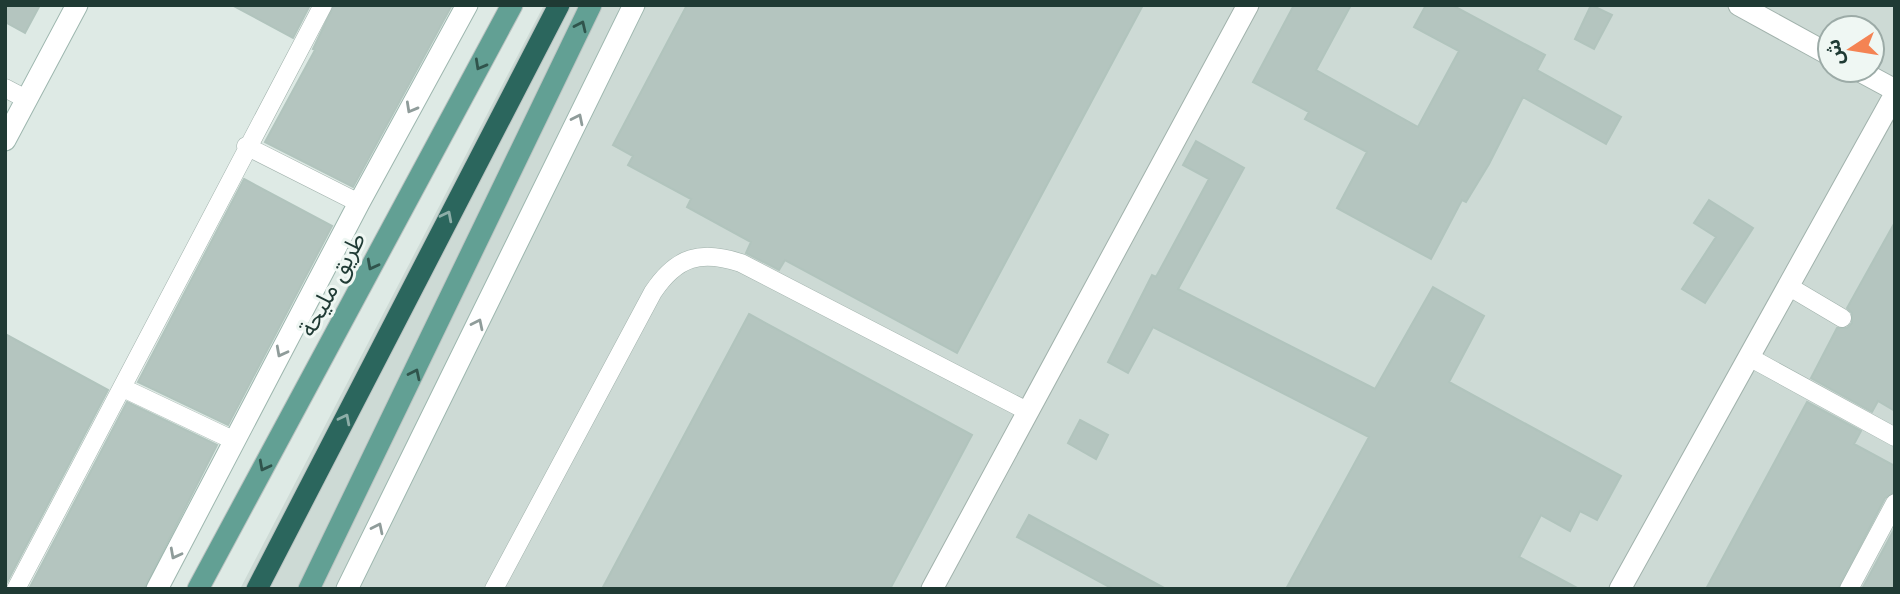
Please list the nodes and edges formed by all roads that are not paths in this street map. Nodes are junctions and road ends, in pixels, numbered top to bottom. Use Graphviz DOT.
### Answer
graph roads {
  1 [pos="77,5"];
  2 [pos="323,5"];
  3 [pos="467,5"];
  4 [pos="512,5"];
  5 [pos="559,5"];
  6 [pos="591,5"];
  7 [pos="634,5"];
  8 [pos="1248,5"];
  9 [pos="1739,5"];
  10 [pos="1816,47"];
  11 [pos="5,89"];
  12 [pos="1895,92"];
  13 [pos="26,99"];
  14 [pos="5,140"];
  15 [pos="246,146"];
  16 [pos="359,203"];
  17 [pos="1788,286"];
  18 [pos="1842,318"];
  19 [pos="1749,357"];
  20 [pos="123,388"];
  21 [pos="1027,411"];
  22 [pos="1895,437"];
  23 [pos="235,441"];
  24 [pos="1895,503"];
  25 [pos="16,589"];
  26 [pos="157,589"];
  27 [pos="198,589"];
  28 [pos="257,589"];
  29 [pos="309,589"];
  30 [pos="347,589"];
  31 [pos="494,589"];
  32 [pos="932,589"];
  33 [pos="1620,589"];
  34 [pos="1849,589"];
  1 -- 13 [label="street"];
  2 -- 15 [label="lane"];
  3 -- 16 [label="street, one-way"];
  4 -- 27 [label="main road, طريق مليحة, one-way"];
  28 -- 5 [label="highway, one-way"];
  29 -- 6 [label="main road, one-way"];
  30 -- 7 [label="street, one-way"];
  8 -- 21 [label="street"];
  9 -- 10 [label="street"];
  11 -- 13 [label="lane"];
  12 -- 17 [label="street"];
  13 -- 14 [label="street"];
  15 -- 16 [label="lane"];
  15 -- 20 [label="lane"];
  16 -- 23 [label="street, one-way"];
  17 -- 18 [label="lane"];
  17 -- 19 [label="street"];
  19 -- 22 [label="lane"];
  19 -- 33 [label="street"];
  20 -- 23 [label="lane"];
  20 -- 25 [label="lane"];
  21 -- 31 [label="lane"];
  21 -- 32 [label="street"];
  23 -- 26 [label="street, one-way"];
  24 -- 34 [label="lane"];
}
